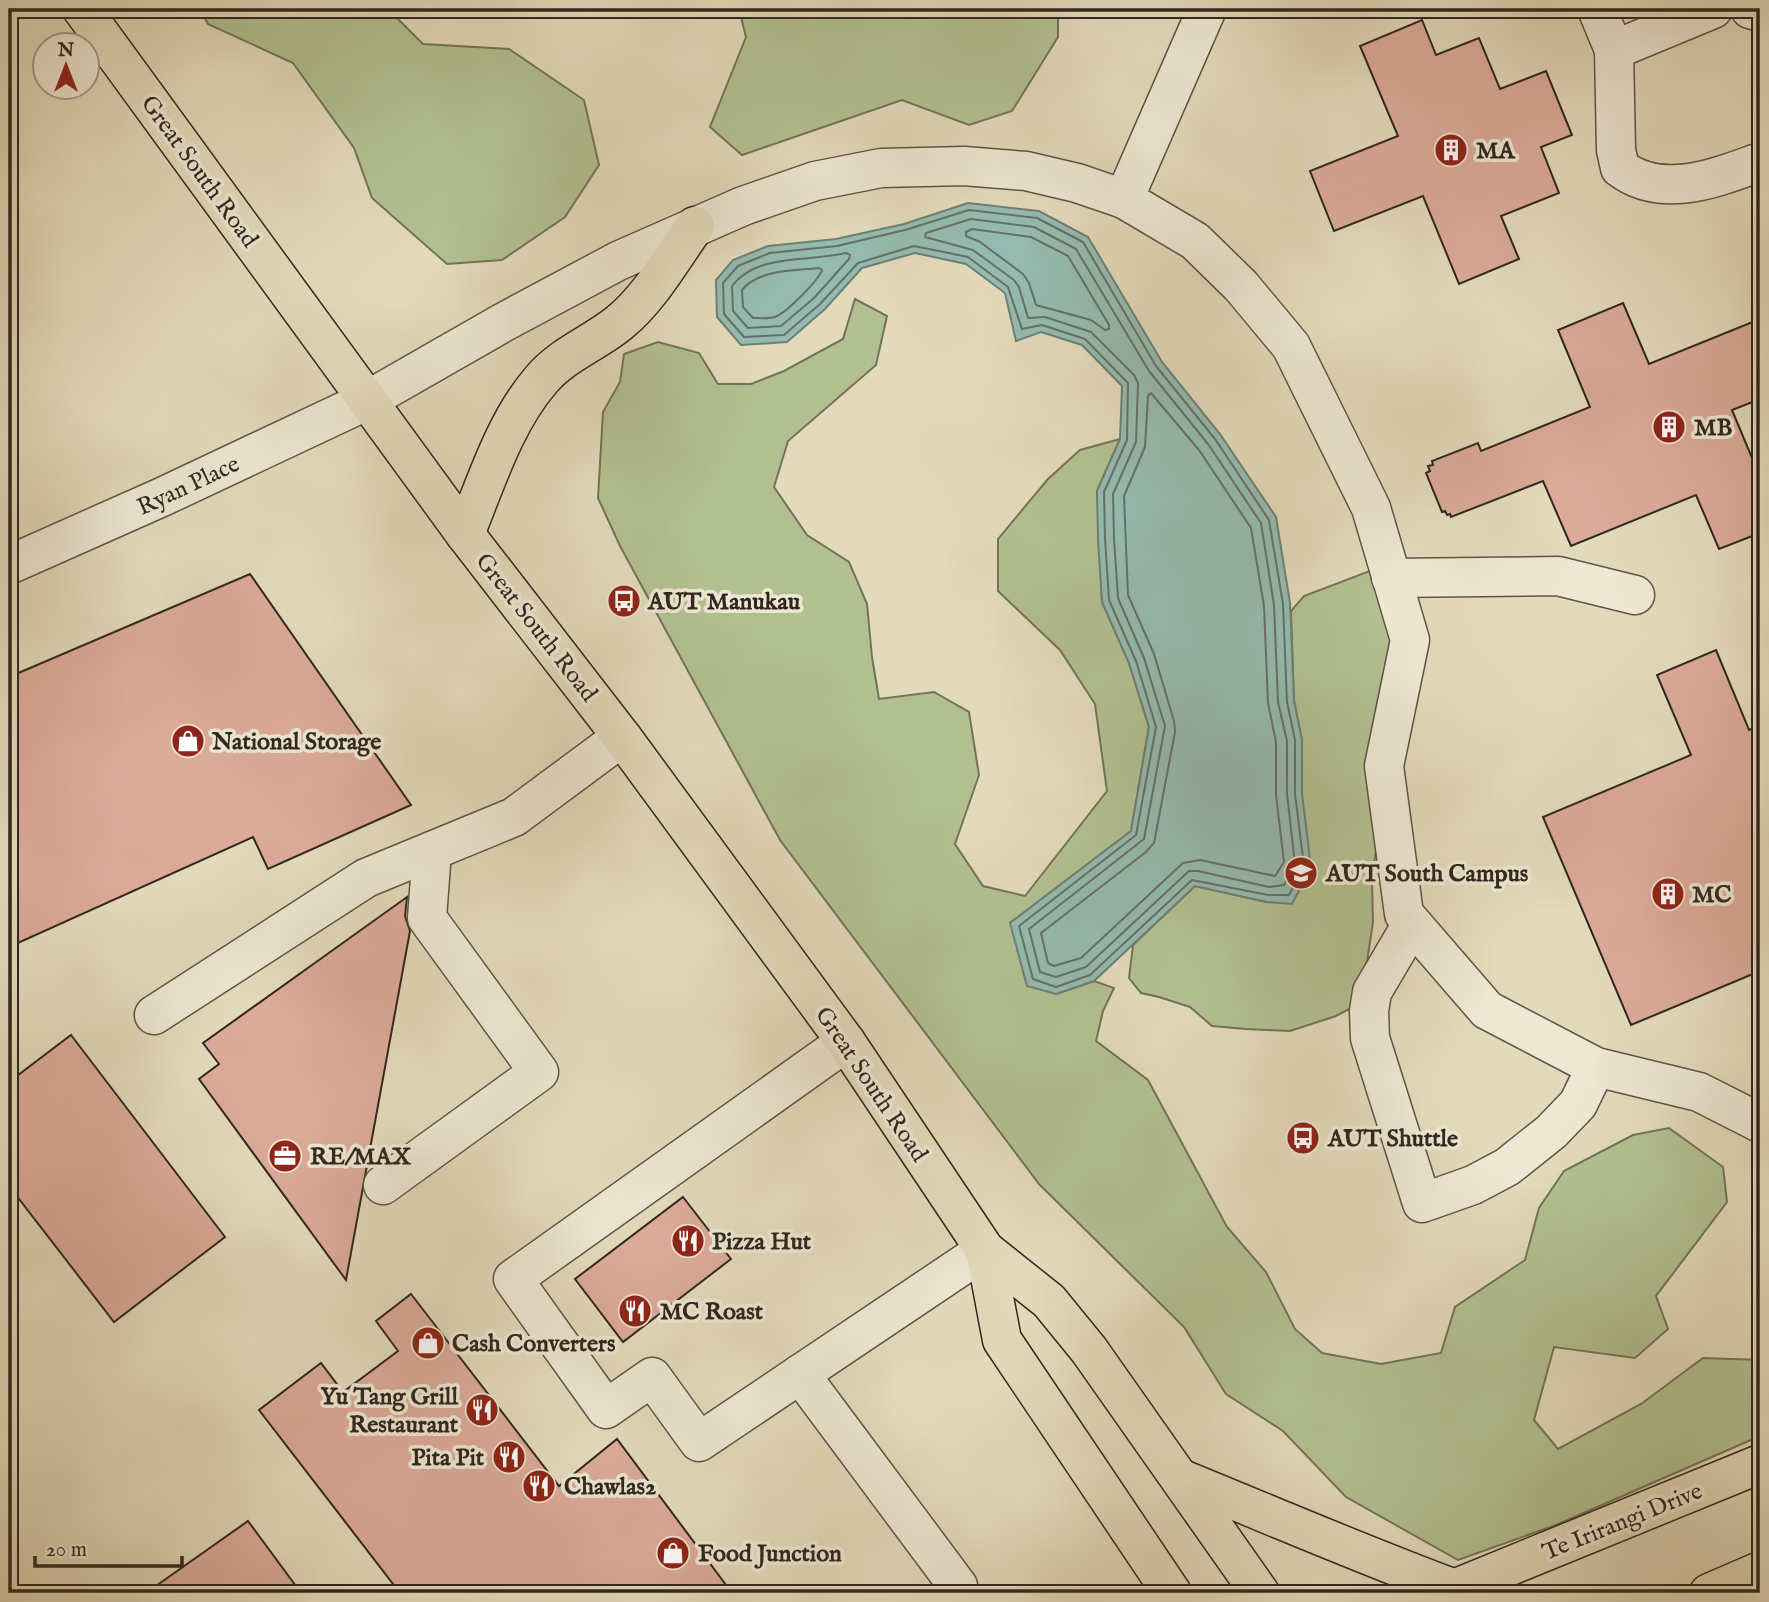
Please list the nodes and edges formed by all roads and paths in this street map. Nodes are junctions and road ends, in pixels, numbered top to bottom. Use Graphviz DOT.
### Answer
graph roads {
  1 [pos="82,9"];
  2 [pos="1597,9"];
  3 [pos="1713,9"];
  4 [pos="1750,9"];
  5 [pos="1760,12"];
  6 [pos="1197,18"];
  7 [pos="1614,50"];
  8 [pos="1760,162"];
  9 [pos="1124,199"];
  10 [pos="695,226"];
  11 [pos="366,401"];
  12 [pos="465,534"];
  13 [pos="9,565"];
  14 [pos="1391,578"];
  15 [pos="1635,595"];
  16 [pos="622,737"];
  17 [pos="432,851"];
  18 [pos="1412,924"];
  19 [pos="154,1014"];
  20 [pos="846,1042"];
  21 [pos="1596,1067"];
  22 [pos="1760,1123"];
  23 [pos="383,1185"];
  24 [pos="985,1251"];
  25 [pos="800,1374"];
  26 [pos="1760,1464"];
  27 [pos="1182,1479"];
  28 [pos="1760,1572"];
  29 [pos="1143,1576"];
  30 [pos="1449,1591"];
  31 [pos="958,1593"];
  32 [pos="1172,1593"];
  33 [pos="1260,1593"];
  34 [pos="1709,1593"];
  1 -- 11 [label="main road, Great South Road"];
  2 -- 7 [label="street"];
  3 -- 7 [label="street"];
  4 -- 5 [label="street"];
  6 -- 9 [label="street"];
  7 -- 8 [label="street"];
  9 -- 10 [label="street, Ryan Place"];
  9 -- 14 [label="street, Ryan Place"];
  10 -- 11 [label="street, Ryan Place"];
  10 -- 12 [label="main road"];
  11 -- 12 [label="main road, Great South Road"];
  11 -- 13 [label="street, Ryan Place"];
  12 -- 16 [label="main road, Great South Road"];
  14 -- 15 [label="street"];
  14 -- 18 [label="street, Ryan Place"];
  16 -- 17 [label="street"];
  16 -- 20 [label="main road, Great South Road"];
  17 -- 19 [label="street"];
  17 -- 23 [label="street"];
  18 -- 21 [label="street"];
  18 -- 21 [label="street"];
  20 -- 24 [label="main road, Great South Road"];
  20 -- 25 [label="street"];
  21 -- 22 [label="street"];
  24 -- 25 [label="street"];
  24 -- 27 [label="main road, Great South Road"];
  24 -- 29 [label="main road, Great South Road"];
  25 -- 31 [label="street"];
  26 -- 30 [label="main road, Te Irirangi Drive"];
  27 -- 30 [label="main road"];
  27 -- 33 [label="main road, Great South Road"];
  28 -- 34 [label="main road"];
  29 -- 32 [label="main road, Great South Road"];
}
